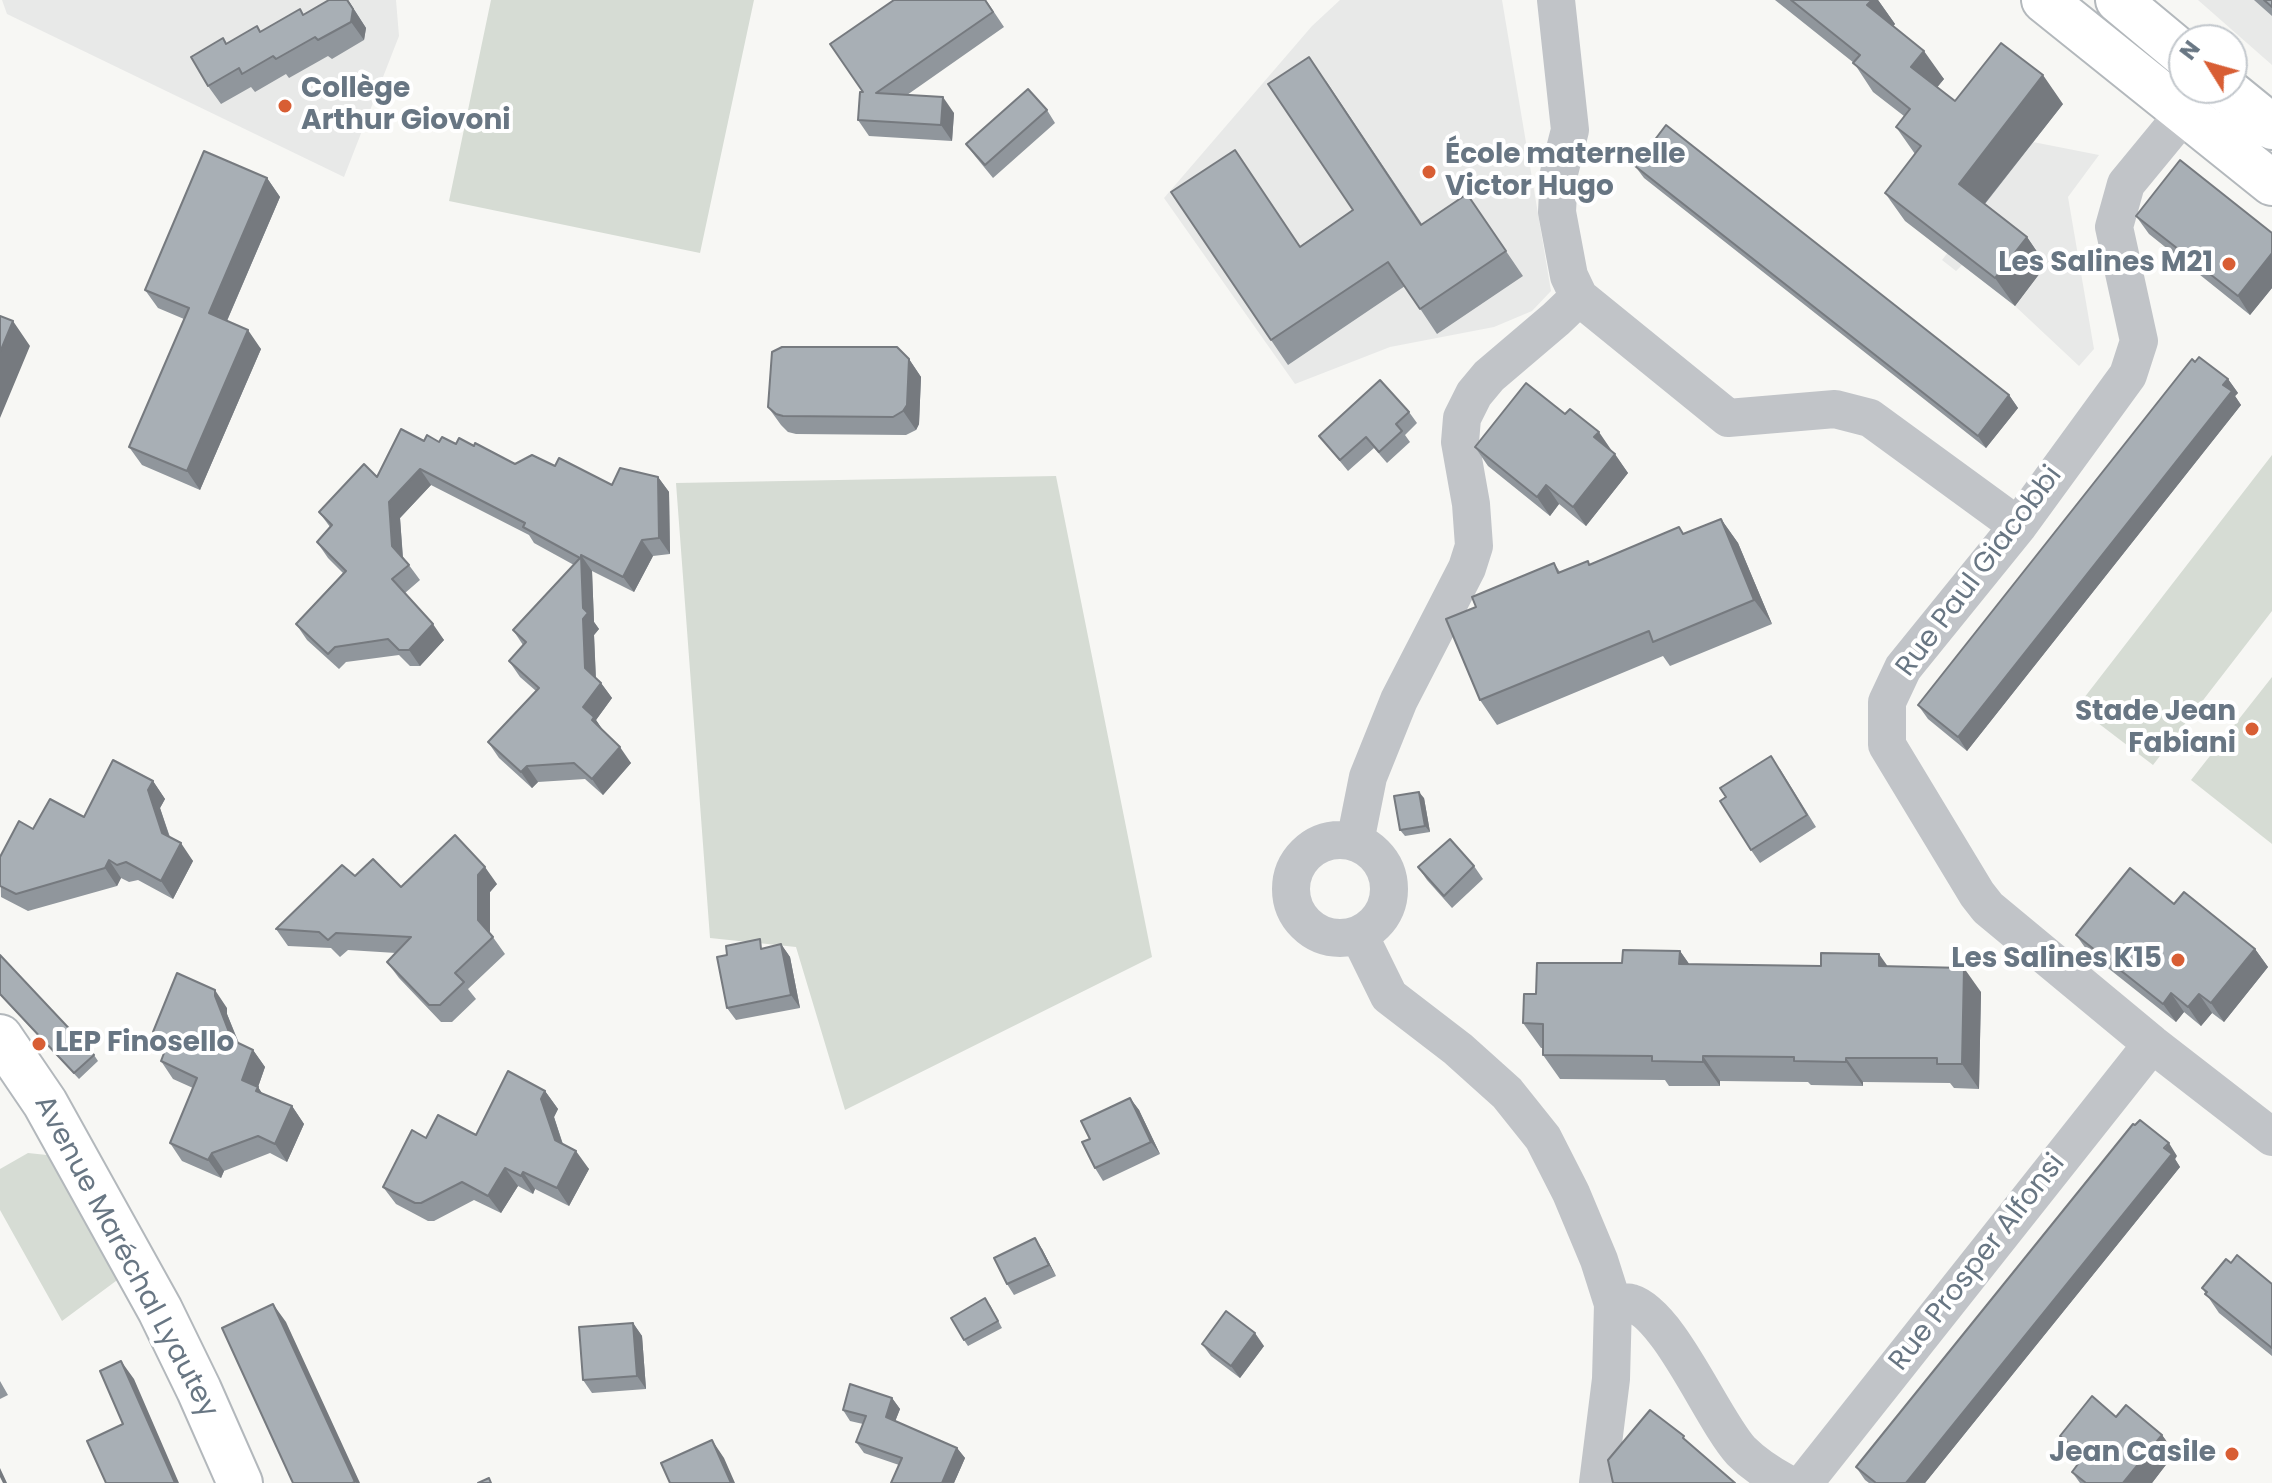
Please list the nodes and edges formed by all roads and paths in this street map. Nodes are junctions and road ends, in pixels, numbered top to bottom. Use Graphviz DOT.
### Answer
graph roads {
  1 [pos="1556,0"];
  2 [pos="2044,0"];
  3 [pos="2118,0"];
  4 [pos="2168,42"];
  5 [pos="2168,83"];
  6 [pos="2191,104"];
  7 [pos="2198,104"];
  8 [pos="2244,104"];
  9 [pos="2272,127"];
  10 [pos="2272,183"];
  11 [pos="1579,297"];
  12 [pos="2018,526"];
  13 [pos="1355,842"];
  14 [pos="1359,935"];
  15 [pos="0,1037"];
  16 [pos="2152,1044"];
  17 [pos="2272,1137"];
  18 [pos="1613,1304"];
  19 [pos="240,1483"];
  20 [pos="1598,1483"];
  21 [pos="1786,1483"];
  22 [pos="1804,1483"];
  1 -- 11 [label="street"];
  2 -- 5 [label="street"];
  3 -- 4 [label="street"];
  6 -- 12 [label="street, Rue Paul Giacobbi"];
  7 -- 10 [label="street"];
  8 -- 9 [label="street"];
  11 -- 12 [label="street"];
  11 -- 13 [label="street"];
  12 -- 16 [label="street, Rue Paul Giacobbi"];
  13 -- 14 [label="street"];
  13 -- 14 [label="street"];
  14 -- 18 [label="street"];
  15 -- 19 [label="street, Avenue Maréchal Lyautey"];
  16 -- 17 [label="street, Rue Paul Giacobbi"];
  16 -- 22 [label="street, Rue Prosper Alfonsi"];
  18 -- 20 [label="street"];
  18 -- 21 [label="street"];
}
